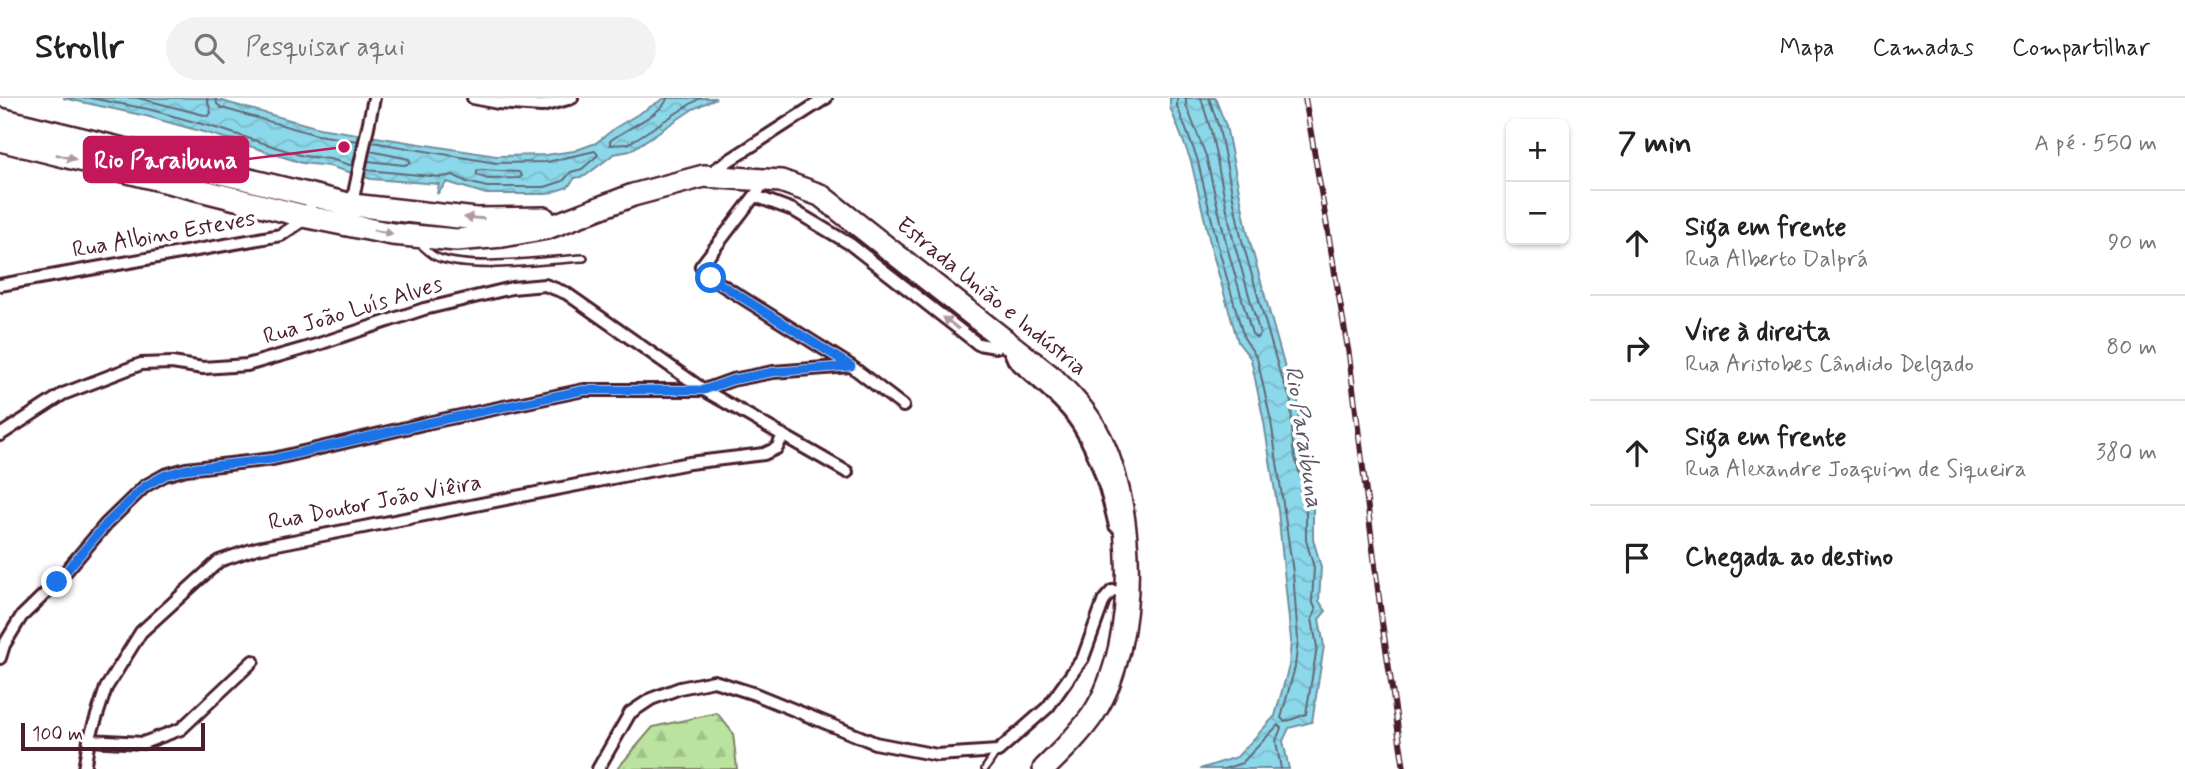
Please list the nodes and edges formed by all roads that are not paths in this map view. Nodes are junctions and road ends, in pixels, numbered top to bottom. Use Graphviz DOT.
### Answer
graph roads {
  1 [pos="374,98"];
  2 [pos="473,98"];
  3 [pos="572,98"];
  4 [pos="826,98"];
  5 [pos="0,119"];
  6 [pos="0,141"];
  7 [pos="704,176"];
  8 [pos="761,188"];
  9 [pos="313,194"];
  10 [pos="614,202"];
  11 [pos="349,215"];
  12 [pos="308,217"];
  13 [pos="411,236"];
  14 [pos="584,258"];
  15 [pos="0,285"];
  16 [pos="851,366"];
  17 [pos="704,390"];
  18 [pos="903,406"];
  19 [pos="0,435"];
  20 [pos="783,435"];
  21 [pos="847,472"];
  22 [pos="1128,589"];
  23 [pos="0,657"];
  24 [pos="253,662"];
  25 [pos="89,740"];
  26 [pos="998,751"];
  27 [pos="84,769"];
  28 [pos="598,769"];
  29 [pos="985,769"];
  30 [pos="1044,769"];
  1 -- 11 [label="street"];
  2 -- 3 [label="street"];
  4 -- 7 [label="street"];
  5 -- 9 [label="highway"];
  6 -- 12 [label="highway, one-way"];
  7 -- 8 [label="highway, Estrada União e Indústria"];
  7 -- 10 [label="highway, Estrada União e Indústria"];
  8 -- 16 [label="street"];
  8 -- 22 [label="highway, Estrada União e Indústria"];
  9 -- 11 [label="highway"];
  9 -- 12 [label="street"];
  10 -- 11 [label="highway, one-way"];
  10 -- 13 [label="highway"];
  11 -- 12 [label="highway"];
  11 -- 13 [label="highway, one-way"];
  12 -- 15 [label="street, Rua Albino Esteves"];
  13 -- 14 [label="lane"];
  16 -- 17 [label="street"];
  16 -- 18 [label="street"];
  17 -- 19 [label="street, Rua João Luís Alves"];
  17 -- 20 [label="street, Rua João Luís Alves"];
  17 -- 23 [label="street"];
  20 -- 21 [label="street, Rua João Luís Alves"];
  20 -- 25 [label="street, Rua Doutor João Viêira"];
  22 -- 26 [label="street"];
  22 -- 30 [label="highway, Estrada União e Indústria"];
  24 -- 25 [label="street"];
  25 -- 27 [label="street, Rua Doutor João Viêira"];
  26 -- 28 [label="street"];
  26 -- 29 [label="lane"];
}
